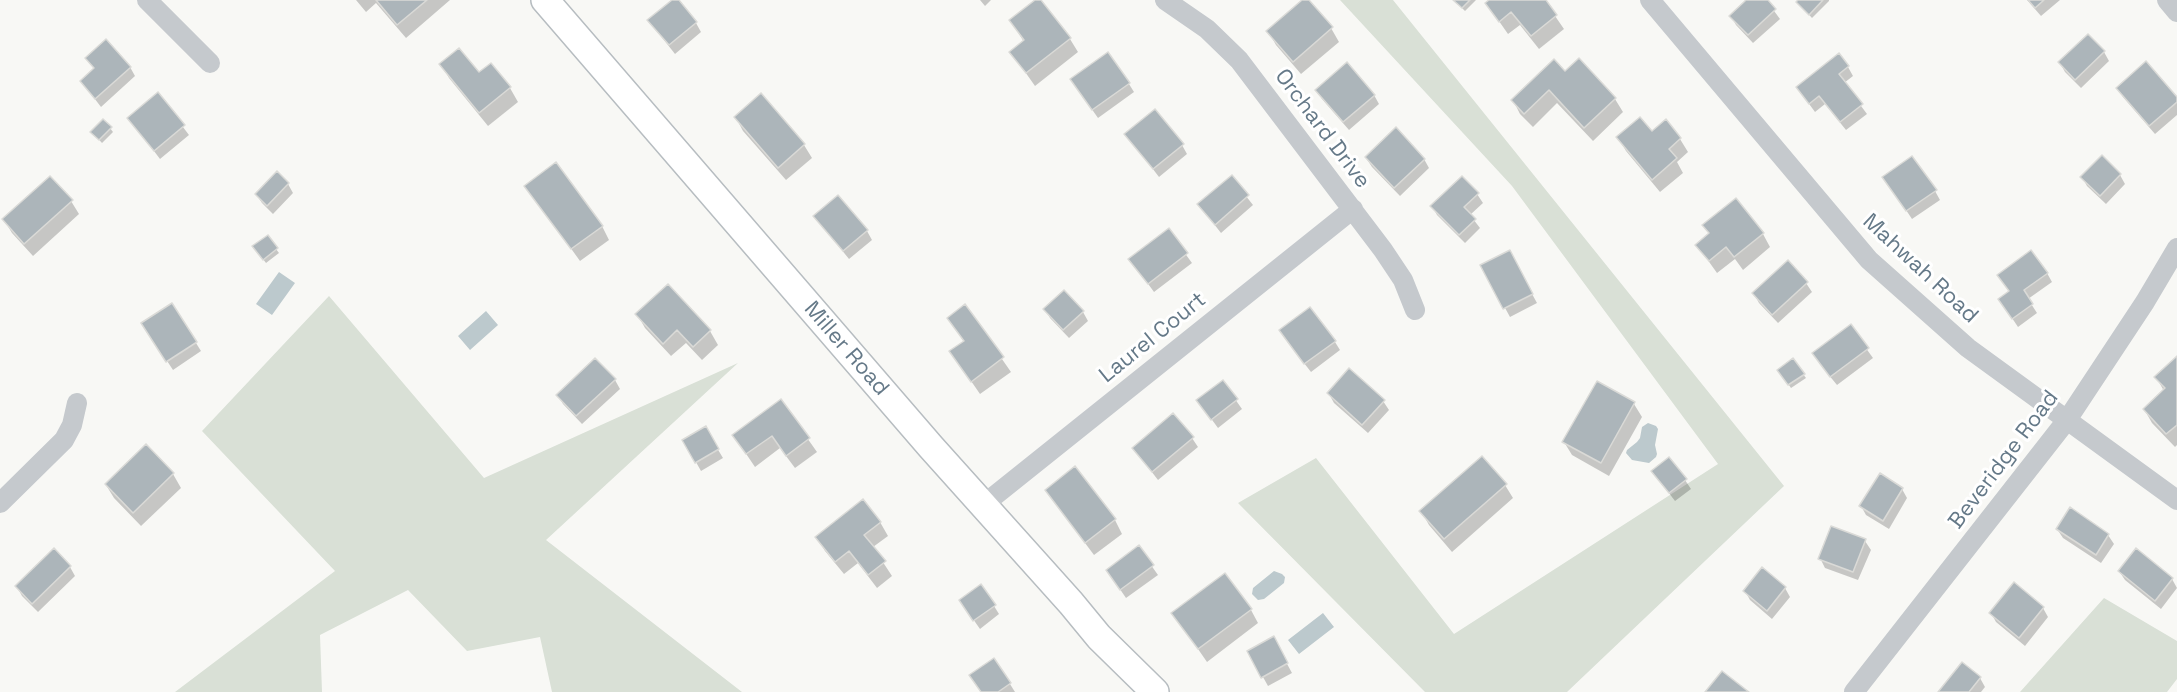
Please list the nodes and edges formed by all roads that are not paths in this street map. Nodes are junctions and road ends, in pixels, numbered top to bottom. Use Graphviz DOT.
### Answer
graph roads {
  1 [pos="545,0"];
  2 [pos="1165,0"];
  3 [pos="1650,0"];
  4 [pos="2167,0"];
  5 [pos="151,1"];
  6 [pos="2177,12"];
  7 [pos="210,63"];
  8 [pos="1353,209"];
  9 [pos="2177,248"];
  10 [pos="1415,310"];
  11 [pos="77,403"];
  12 [pos="2067,420"];
  13 [pos="2177,500"];
  14 [pos="0,503"];
  15 [pos="983,505"];
  16 [pos="1155,692"];
  17 [pos="1854,692"];
  1 -- 15 [label="street, Miller Road"];
  2 -- 8 [label="street, Orchard Drive"];
  3 -- 12 [label="street, Mahwah Road"];
  4 -- 6 [label="street"];
  5 -- 7 [label="street"];
  8 -- 10 [label="street, Orchard Drive"];
  8 -- 15 [label="street, Laurel Court"];
  9 -- 12 [label="street, Beveridge Road"];
  11 -- 14 [label="street"];
  12 -- 13 [label="street, Mahwah Road"];
  12 -- 17 [label="street, Beveridge Road"];
  15 -- 16 [label="street, Miller Road"];
}
